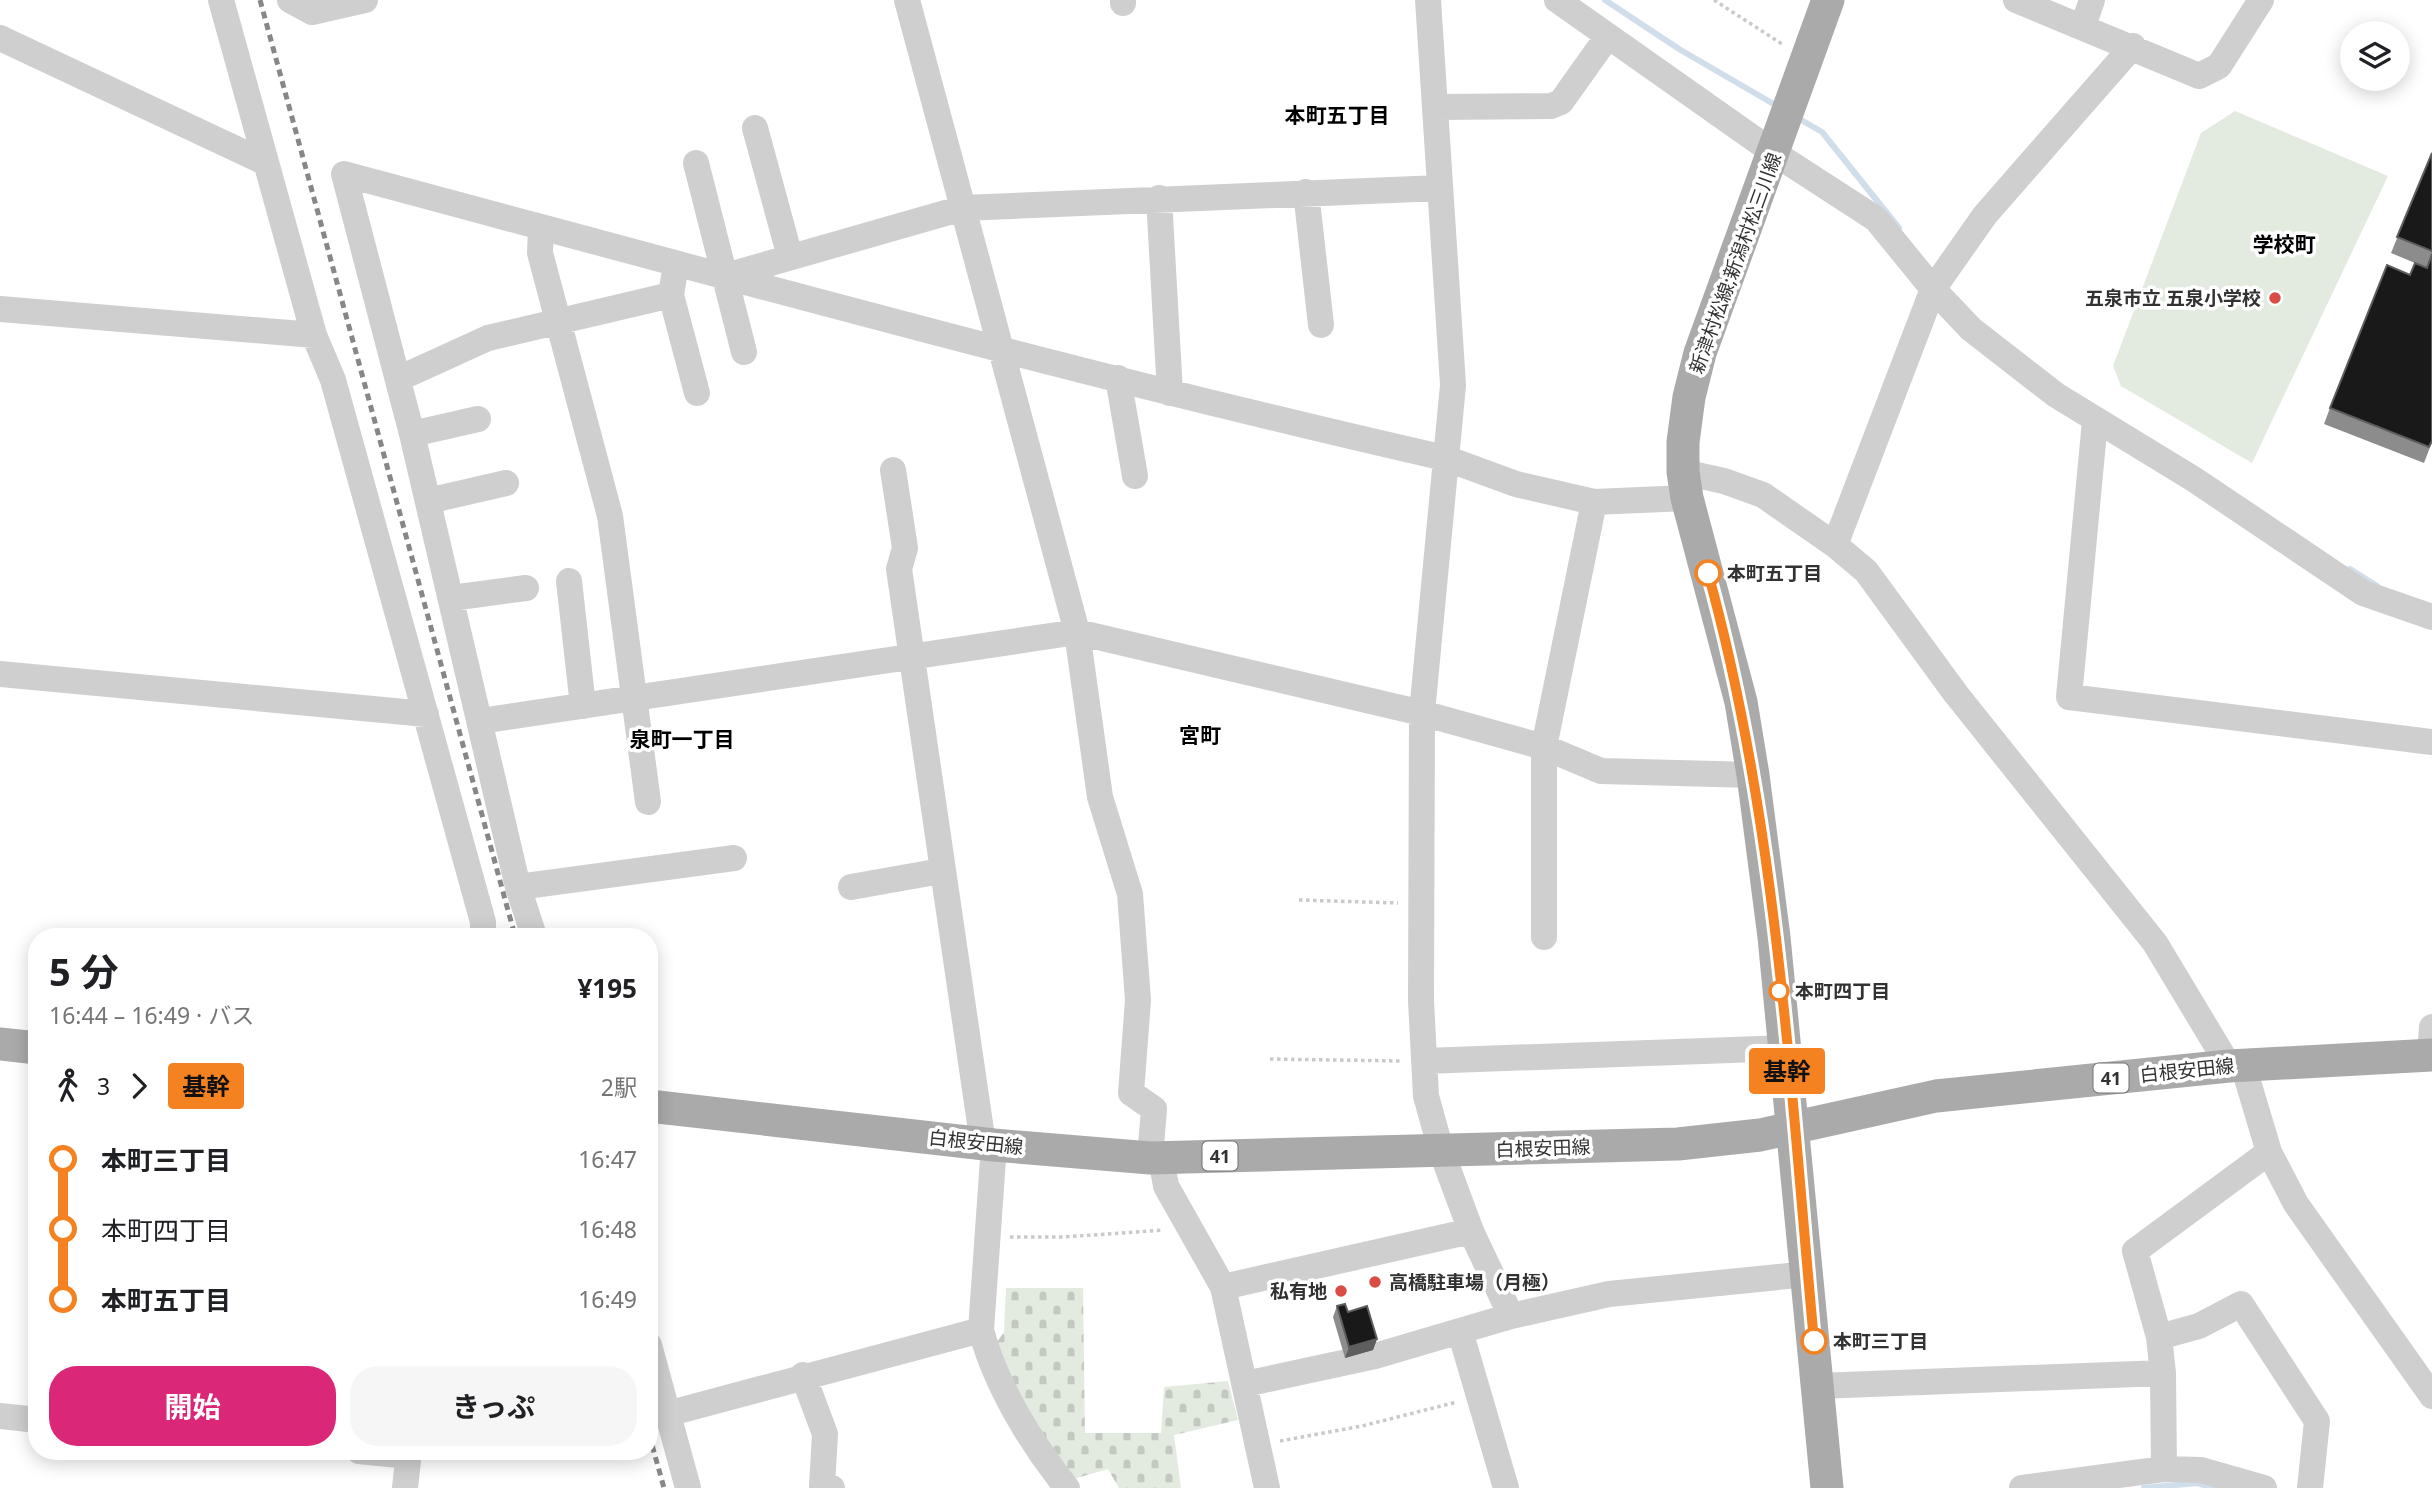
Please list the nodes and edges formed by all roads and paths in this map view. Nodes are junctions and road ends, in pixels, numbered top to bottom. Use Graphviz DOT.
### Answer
graph roads {
  1 [pos="221,0"];
  2 [pos="290,0"];
  3 [pos="363,0"];
  4 [pos="907,0"];
  5 [pos="1428,0"];
  6 [pos="1557,0"];
  7 [pos="1714,0"];
  8 [pos="1828,0"];
  9 [pos="2017,0"];
  10 [pos="2092,0"];
  11 [pos="2261,0"];
  12 [pos="2083,26"];
  13 [pos="1608,36"];
  14 [pos="0,38"];
  15 [pos="2133,46"];
  16 [pos="1808,60"];
  17 [pos="1436,107"];
  18 [pos="755,128"];
  19 [pos="1774,153"];
  20 [pos="264,162"];
  21 [pos="695,163"];
  22 [pos="1440,188"];
  23 [pos="1307,192"];
  24 [pos="1159,198"];
  25 [pos="963,208"];
  26 [pos="541,226"];
  27 [pos="790,257"];
  28 [pos="677,262"];
  29 [pos="727,275"];
  30 [pos="1933,289"];
  31 [pos="671,295"];
  32 [pos="0,309"];
  33 [pos="559,324"];
  34 [pos="1321,326"];
  35 [pos="314,335"];
  36 [pos="744,352"];
  37 [pos="1002,352"];
  38 [pos="1118,377"];
  39 [pos="398,379"];
  40 [pos="697,393"];
  41 [pos="1170,393"];
  42 [pos="478,419"];
  43 [pos="2095,421"];
  44 [pos="412,434"];
  45 [pos="1445,458"];
  46 [pos="893,470"];
  47 [pos="1135,476"];
  48 [pos="506,483"];
  49 [pos="1685,485"];
  50 [pos="428,501"];
  51 [pos="1594,502"];
  52 [pos="1835,545"];
  53 [pos="569,581"];
  54 [pos="526,588"];
  55 [pos="451,598"];
  56 [pos="2432,617"];
  57 [pos="1077,632"];
  58 [pos="913,657"];
  59 [pos="0,674"];
  60 [pos="634,698"];
  61 [pos="583,706"];
  62 [pos="1422,713"];
  63 [pos="426,714"];
  64 [pos="480,721"];
  65 [pos="2432,742"];
  66 [pos="1544,747"];
  67 [pos="1752,775"];
  68 [pos="648,802"];
  69 [pos="734,858"];
  70 [pos="942,871"];
  71 [pos="518,887"];
  72 [pos="851,887"];
  73 [pos="1299,900"];
  74 [pos="1421,904"];
  75 [pos="482,928"];
  76 [pos="531,928"];
  77 [pos="1544,937"];
  78 [pos="0,1045"];
  79 [pos="2431,1046"];
  80 [pos="28,1047"];
  81 [pos="1785,1048"];
  82 [pos="1270,1059"];
  83 [pos="1424,1061"];
  84 [pos="2236,1065"];
  85 [pos="658,1107"];
  86 [pos="1793,1127"];
  87 [pos="988,1144"];
  88 [pos="1441,1150"];
  89 [pos="2269,1152"];
  90 [pos="1156,1158"];
  91 [pos="1190,1228"];
  92 [pos="1471,1231"];
  93 [pos="987,1237"];
  94 [pos="1808,1274"];
  95 [pos="1223,1287"];
  96 [pos="1511,1316"];
  97 [pos="981,1330"];
  98 [pos="1460,1331"];
  99 [pos="2159,1337"];
  100 [pos="2163,1373"];
  101 [pos="803,1375"];
  102 [pos="658,1380"];
  103 [pos="1245,1384"];
  104 [pos="1818,1386"];
  105 [pos="1480,1395"];
  106 [pos="2432,1396"];
  107 [pos="667,1414"];
  108 [pos="0,1416"];
  109 [pos="28,1419"];
  110 [pos="1257,1445"];
  111 [pos="408,1460"];
  112 [pos="2164,1469"];
  113 [pos="2119,1483"];
  114 [pos="405,1488"];
  115 [pos="688,1488"];
  116 [pos="831,1488"];
  117 [pos="1067,1488"];
  118 [pos="1266,1488"];
  119 [pos="1506,1488"];
  120 [pos="1827,1488"];
  121 [pos="2021,1488"];
  122 [pos="2264,1488"];
  123 [pos="2310,1488"];
  1 -- 20 [label="street"];
  2 -- 3 [label="street"];
  4 -- 25 [label="street"];
  5 -- 17 [label="street"];
  6 -- 13 [label="street"];
  7 -- 16 [label="path"];
  8 -- 16 [label="main road, 新津村松線;新潟村松三川線"];
  9 -- 12 [label="street"];
  10 -- 12 [label="street"];
  11 -- 15 [label="street"];
  12 -- 15 [label="street"];
  13 -- 17 [label="street"];
  13 -- 19 [label="street"];
  14 -- 20 [label="street"];
  15 -- 30 [label="street"];
  16 -- 19 [label="main road, 新津村松線;新潟村松三川線"];
  17 -- 22 [label="street"];
  18 -- 27 [label="street"];
  19 -- 30 [label="street"];
  19 -- 49 [label="main road, 新津村松線;新潟村松三川線"];
  20 -- 35 [label="street"];
  21 -- 29 [label="street"];
  22 -- 23 [label="street"];
  22 -- 45 [label="street"];
  23 -- 24 [label="street"];
  23 -- 34 [label="street"];
  24 -- 25 [label="street"];
  24 -- 41 [label="street"];
  25 -- 27 [label="street"];
  25 -- 37 [label="street"];
  26 -- 28 [label="street"];
  26 -- 33 [label="street"];
  26 -- 39 [label="street"];
  27 -- 29 [label="street"];
  28 -- 29 [label="street"];
  28 -- 31 [label="street"];
  29 -- 36 [label="street"];
  29 -- 37 [label="street"];
  30 -- 43 [label="street"];
  30 -- 52 [label="street"];
  31 -- 33 [label="street"];
  31 -- 40 [label="street"];
  32 -- 35 [label="street"];
  33 -- 39 [label="street"];
  33 -- 60 [label="street"];
  35 -- 63 [label="street"];
  37 -- 38 [label="street"];
  37 -- 57 [label="street"];
  38 -- 41 [label="street"];
  38 -- 47 [label="street"];
  39 -- 44 [label="street"];
  41 -- 45 [label="street"];
  42 -- 44 [label="street"];
  43 -- 56 [label="street"];
  43 -- 65 [label="street"];
  44 -- 50 [label="street"];
  45 -- 51 [label="street"];
  45 -- 62 [label="street"];
  46 -- 58 [label="street"];
  48 -- 50 [label="street"];
  49 -- 51 [label="street"];
  49 -- 52 [label="street"];
  49 -- 67 [label="main road, 新津村松線;新潟村松三川線"];
  50 -- 55 [label="street"];
  51 -- 66 [label="street"];
  52 -- 84 [label="street"];
  53 -- 61 [label="street"];
  54 -- 55 [label="street"];
  55 -- 64 [label="street"];
  57 -- 58 [label="street"];
  57 -- 62 [label="street"];
  57 -- 90 [label="street"];
  58 -- 60 [label="street"];
  58 -- 70 [label="street"];
  59 -- 63 [label="street"];
  60 -- 61 [label="street"];
  60 -- 68 [label="street"];
  61 -- 64 [label="street"];
  62 -- 66 [label="street"];
  62 -- 74 [label="street"];
  63 -- 75 [label="street"];
  64 -- 71 [label="street"];
  66 -- 67 [label="street"];
  66 -- 77 [label="street"];
  67 -- 81 [label="main road, 新津村松線;新潟村松三川線"];
  69 -- 71 [label="street"];
  70 -- 72 [label="street"];
  70 -- 87 [label="street"];
  71 -- 76 [label="street"];
  73 -- 74 [label="path"];
  74 -- 83 [label="street"];
  78 -- 80 [label="main road"];
  79 -- 84 [label="main road, 白根安田線 / 41"];
  81 -- 83 [label="street"];
  81 -- 86 [label="main road, 新津村松線;新潟村松三川線"];
  82 -- 83 [label="path"];
  83 -- 88 [label="street"];
  84 -- 86 [label="main road, 白根安田線 / 41"];
  84 -- 89 [label="street"];
  85 -- 87 [label="main road, 白根安田線 / 41"];
  86 -- 88 [label="main road, 白根安田線 / 41"];
  86 -- 94 [label="main road, 新津村松線;新潟村松三川線"];
  87 -- 90 [label="main road, 白根安田線 / 41"];
  87 -- 93 [label="street"];
  88 -- 90 [label="main road, 白根安田線 / 41"];
  88 -- 92 [label="street"];
  89 -- 99 [label="street"];
  89 -- 106 [label="street"];
  90 -- 91 [label="street"];
  91 -- 93 [label="path"];
  91 -- 95 [label="street"];
  92 -- 95 [label="street"];
  92 -- 96 [label="street"];
  93 -- 97 [label="street"];
  94 -- 96 [label="street"];
  94 -- 104 [label="main road, 新津村松線;新潟村松三川線"];
  95 -- 103 [label="street"];
  96 -- 98 [label="street"];
  97 -- 101 [label="street"];
  97 -- 117 [label="street"];
  98 -- 103 [label="street"];
  98 -- 105 [label="street"];
  99 -- 100 [label="street"];
  99 -- 123 [label="street"];
  100 -- 104 [label="street"];
  100 -- 112 [label="street"];
  101 -- 107 [label="street"];
  101 -- 116 [label="street"];
  102 -- 107 [label="street"];
  103 -- 110 [label="street"];
  104 -- 120 [label="main road, 新津村松線;新潟村松三川線"];
  105 -- 110 [label="path"];
  105 -- 119 [label="street"];
  107 -- 115 [label="street"];
  108 -- 109 [label="street"];
  110 -- 118 [label="street"];
  111 -- 114 [label="street"];
  112 -- 113 [label="street"];
  112 -- 122 [label="street"];
  113 -- 121 [label="street"];
}
